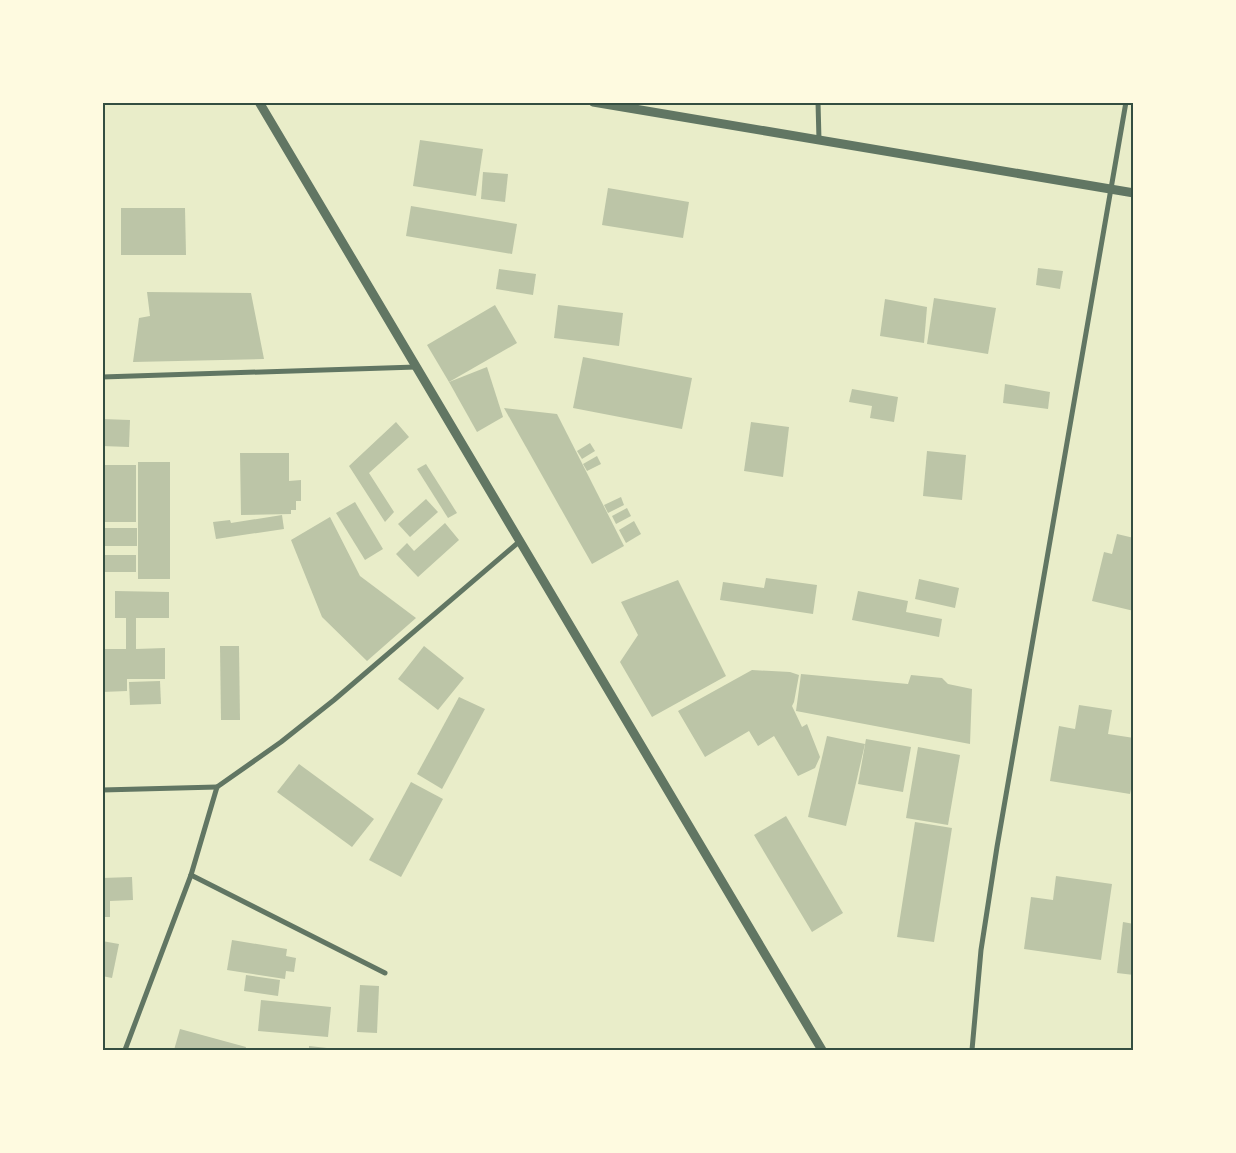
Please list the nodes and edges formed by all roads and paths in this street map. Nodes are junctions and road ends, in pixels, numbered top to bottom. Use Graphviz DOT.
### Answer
graph roads {
  1 [pos="259,102"];
  2 [pos="593,102"];
  3 [pos="818,102"];
  4 [pos="1126,102"];
  5 [pos="819,140"];
  6 [pos="1111,190"];
  7 [pos="1134,193"];
  8 [pos="416,367"];
  9 [pos="102,378"];
  10 [pos="520,541"];
  11 [pos="217,787"];
  12 [pos="102,790"];
  13 [pos="191,875"];
  14 [pos="385,974"];
  15 [pos="125,1050"];
  16 [pos="822,1050"];
  17 [pos="972,1050"];
  1 -- 8 [label="street"];
  2 -- 5 [label="street"];
  3 -- 5 [label="street"];
  4 -- 6 [label="street"];
  5 -- 6 [label="street"];
  6 -- 7 [label="street"];
  6 -- 17 [label="street"];
  8 -- 9 [label="street"];
  8 -- 10 [label="street"];
  10 -- 11 [label="street"];
  10 -- 16 [label="street"];
  11 -- 12 [label="street"];
  11 -- 13 [label="street"];
  13 -- 14 [label="street"];
  13 -- 15 [label="street"];
}
